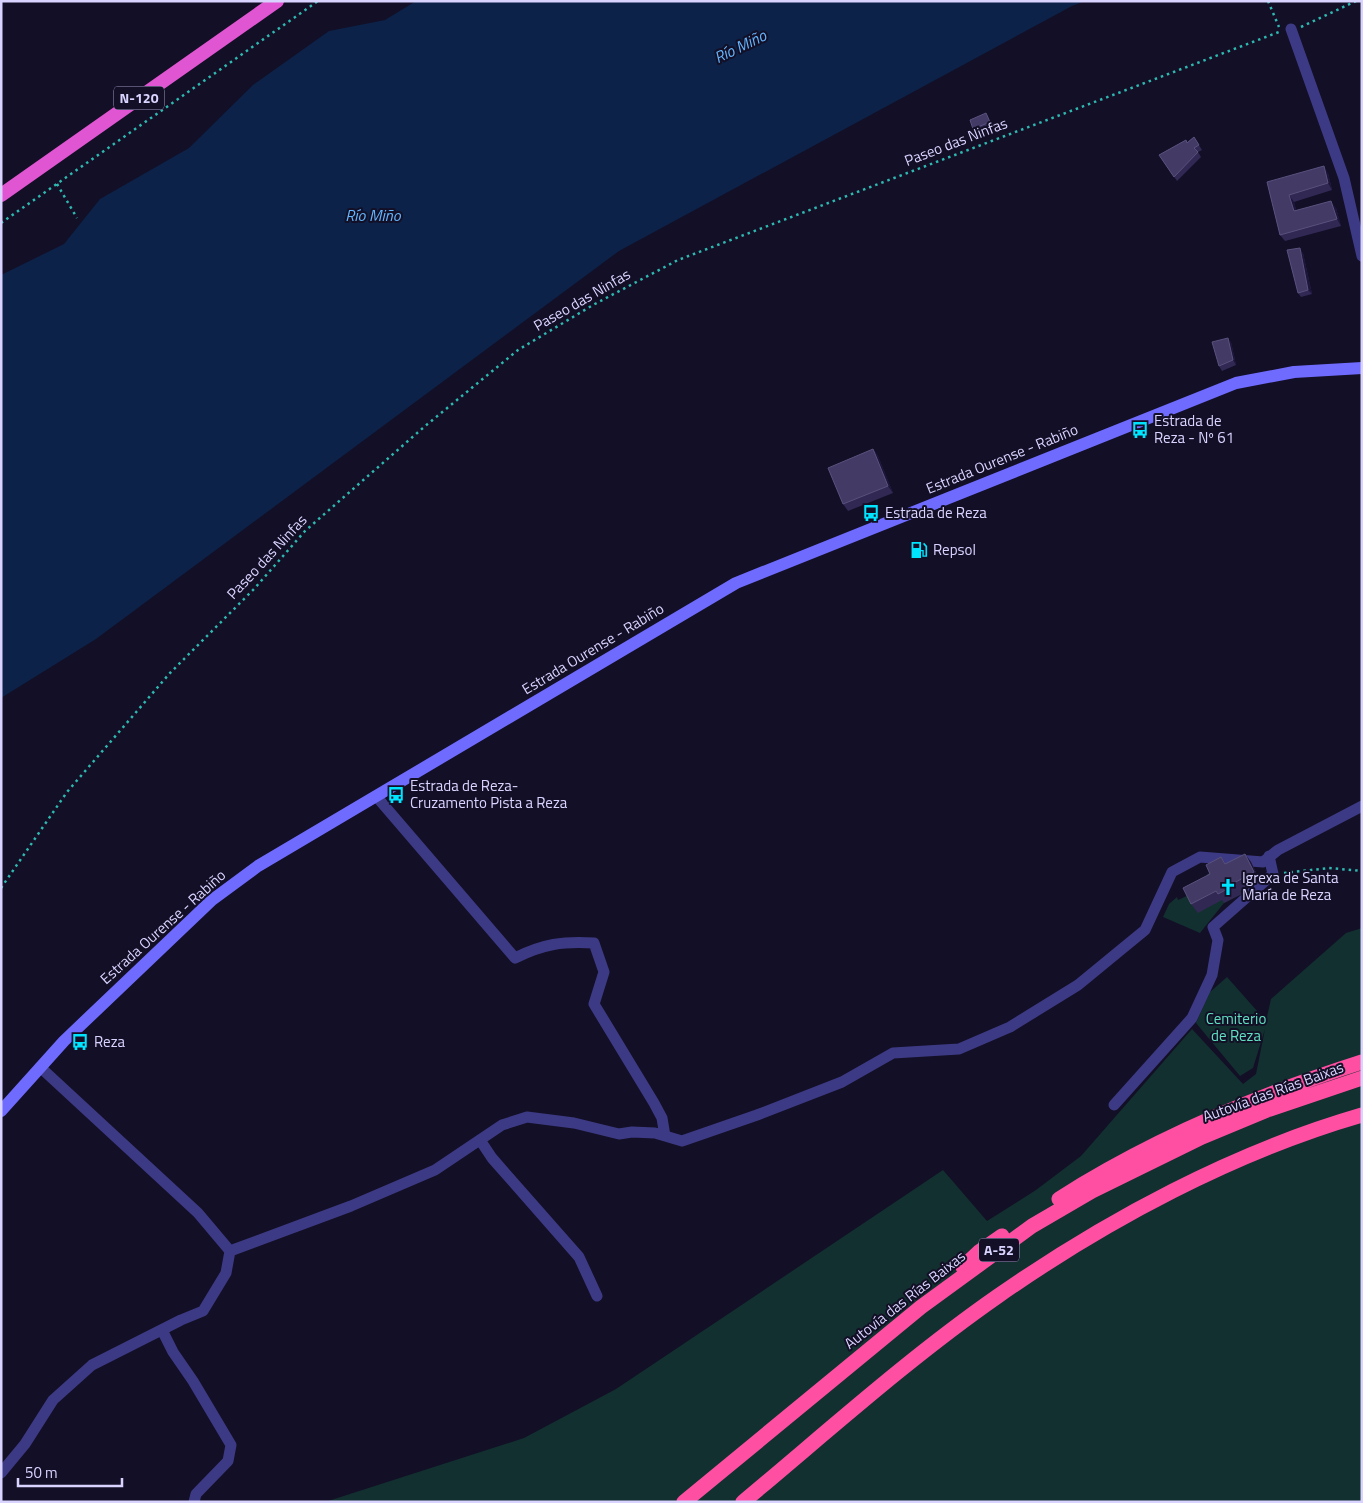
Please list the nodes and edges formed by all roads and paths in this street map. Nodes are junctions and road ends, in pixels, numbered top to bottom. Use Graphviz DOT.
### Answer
graph roads {
  1 [pos="277,1"];
  2 [pos="318,1"];
  3 [pos="1268,1"];
  4 [pos="1356,1"];
  5 [pos="1286,30"];
  6 [pos="57,184"];
  7 [pos="1,195"];
  8 [pos="77,218"];
  9 [pos="1,223"];
  10 [pos="1362,256"];
  11 [pos="1362,368"];
  12 [pos="376,796"];
  13 [pos="1362,806"];
  14 [pos="1270,856"];
  15 [pos="1362,871"];
  16 [pos="1273,874"];
  17 [pos="1,888"];
  18 [pos="1362,1062"];
  19 [pos="40,1067"];
  20 [pos="1362,1078"];
  21 [pos="1114,1104"];
  22 [pos="1,1110"];
  23 [pos="1362,1115"];
  24 [pos="665,1136"];
  25 [pos="480,1140"];
  26 [pos="230,1251"];
  27 [pos="597,1296"];
  28 [pos="921,1306"];
  29 [pos="162,1330"];
  30 [pos="1,1473"];
  31 [pos="194,1502"];
  32 [pos="684,1502"];
  33 [pos="743,1502"];
  1 -- 7 [label="highway, N-120"];
  2 -- 6 [label="path"];
  3 -- 5 [label="path"];
  4 -- 5 [label="path, Paseo das Ninfas"];
  5 -- 10 [label="street"];
  5 -- 17 [label="path, Paseo das Ninfas"];
  6 -- 8 [label="path"];
  6 -- 9 [label="path"];
  11 -- 12 [label="main road, Estrada Ourense - Rabiño"];
  12 -- 19 [label="main road, Estrada Ourense - Rabiño"];
  12 -- 24 [label="street"];
  13 -- 14 [label="street"];
  14 -- 16 [label="street"];
  14 -- 24 [label="street"];
  15 -- 16 [label="path"];
  16 -- 21 [label="street"];
  18 -- 28 [label="highway"];
  19 -- 22 [label="main road, Estrada Ourense - Rabiño"];
  19 -- 26 [label="street"];
  20 -- 28 [label="highway, Autovía das Rías Baixas / A-52"];
  23 -- 33 [label="highway, A-52"];
  24 -- 25 [label="street"];
  25 -- 26 [label="street"];
  25 -- 27 [label="street"];
  26 -- 29 [label="street"];
  28 -- 32 [label="highway, Autovía das Rías Baixas / A-52"];
  29 -- 30 [label="street"];
  29 -- 31 [label="street"];
}
